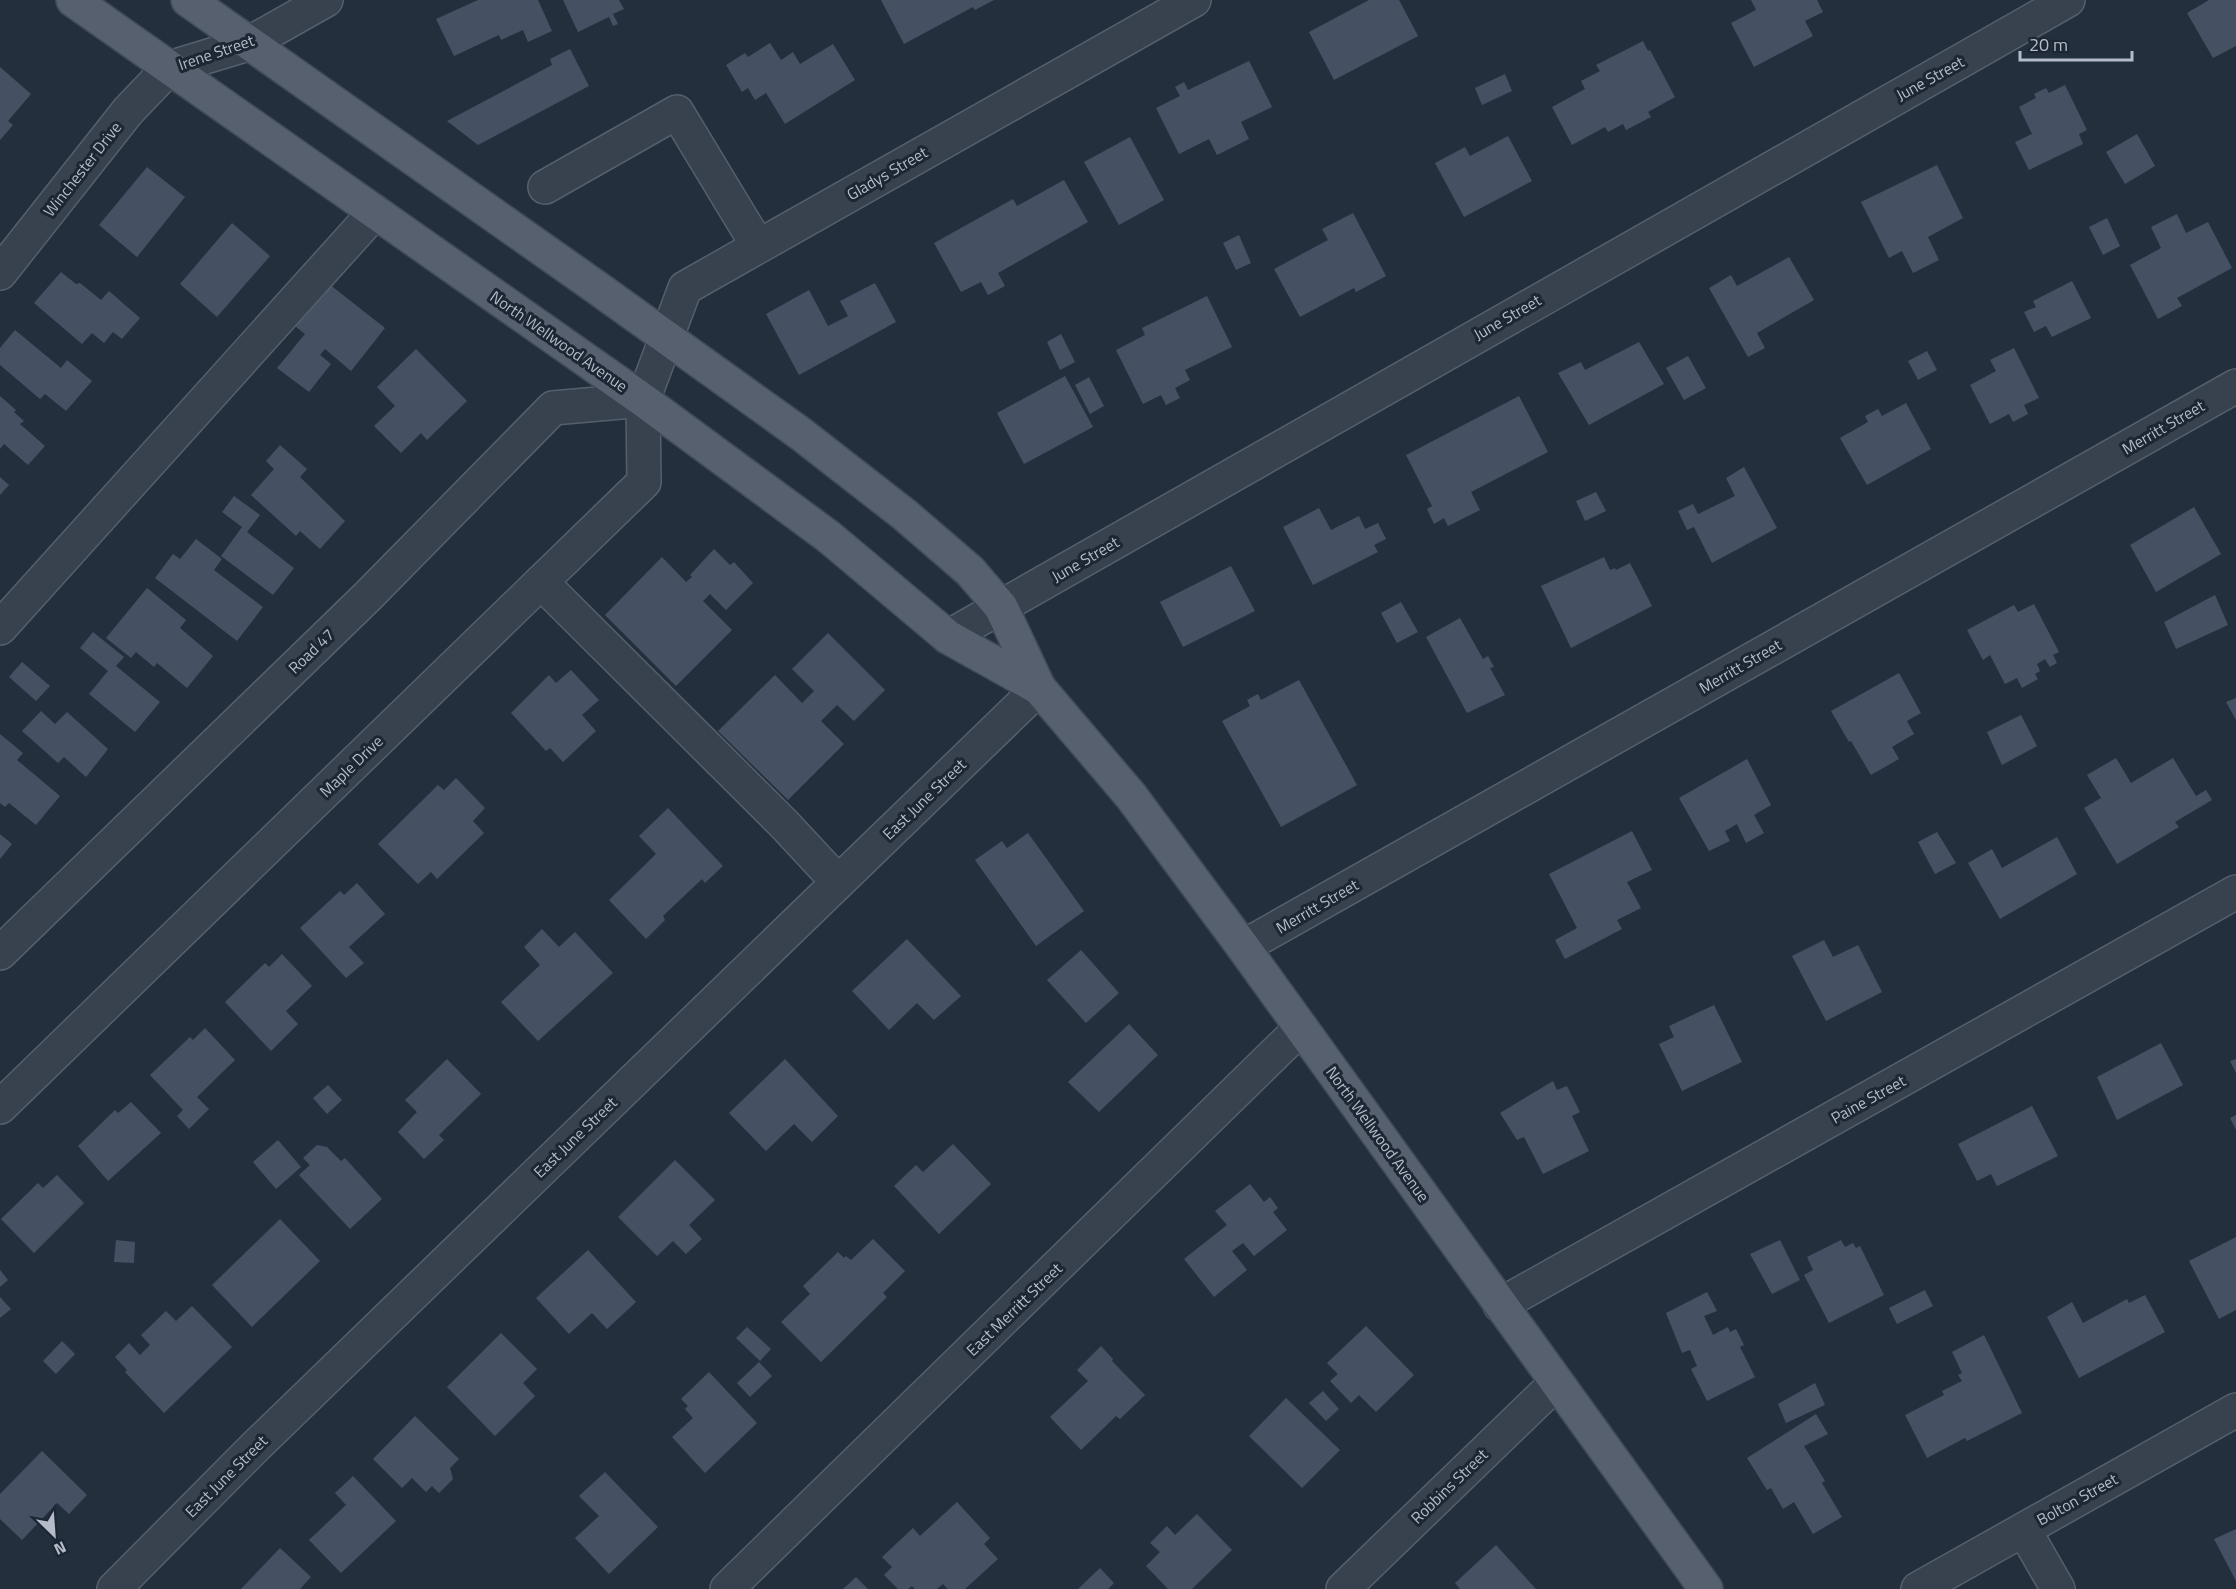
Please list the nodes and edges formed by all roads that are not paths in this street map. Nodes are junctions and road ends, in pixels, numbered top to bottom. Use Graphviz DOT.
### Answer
graph roads {
  1 [pos="73,0"];
  2 [pos="188,0"];
  3 [pos="326,0"];
  4 [pos="1194,0"];
  5 [pos="2068,0"];
  6 [pos="248,44"];
  7 [pos="169,68"];
  8 [pos="545,187"];
  9 [pos="375,212"];
  10 [pos="758,246"];
  11 [pos="0,273"];
  12 [pos="666,337"];
  13 [pos="2236,386"];
  14 [pos="643,400"];
  15 [pos="541,582"];
  16 [pos="1001,607"];
  17 [pos="0,628"];
  18 [pos="948,637"];
  19 [pos="1039,688"];
  20 [pos="838,882"];
  21 [pos="2236,892"];
  22 [pos="1244,948"];
  23 [pos="0,953"];
  24 [pos="1301,1028"];
  25 [pos="0,1107"];
  26 [pos="1500,1305"];
  27 [pos="1556,1383"];
  28 [pos="2236,1410"];
  29 [pos="2024,1530"];
  30 [pos="1695,1585"];
  31 [pos="114,1589"];
  32 [pos="727,1589"];
  33 [pos="1343,1589"];
  34 [pos="1918,1589"];
  35 [pos="2058,1589"];
  1 -- 7 [label="main road, North Wellwood Avenue"];
  2 -- 6 [label="main road, North Wellwood Avenue"];
  3 -- 6 [label="street, Irene Street"];
  4 -- 10 [label="street, Gladys Street"];
  5 -- 16 [label="street, June Street"];
  6 -- 7 [label="street, Irene Street"];
  6 -- 12 [label="main road, North Wellwood Avenue"];
  7 -- 9 [label="main road, North Wellwood Avenue"];
  7 -- 11 [label="street, Winchester Drive"];
  8 -- 10 [label="street"];
  9 -- 14 [label="main road, North Wellwood Avenue"];
  9 -- 17 [label="street"];
  10 -- 12 [label="street, Gladys Street"];
  12 -- 14 [label="street, Gladys Street"];
  12 -- 16 [label="main road, North Wellwood Avenue"];
  13 -- 22 [label="street, Merritt Street"];
  14 -- 15 [label="street, Maple Drive"];
  14 -- 18 [label="main road, North Wellwood Avenue"];
  14 -- 23 [label="street, Road 47"];
  15 -- 20 [label="street"];
  15 -- 25 [label="street, Maple Drive"];
  16 -- 18 [label="street, June Street"];
  16 -- 19 [label="main road, North Wellwood Avenue"];
  18 -- 19 [label="main road, North Wellwood Avenue"];
  19 -- 20 [label="street, East June Street"];
  19 -- 22 [label="main road, North Wellwood Avenue"];
  20 -- 31 [label="street, East June Street"];
  21 -- 26 [label="street, Paine Street"];
  22 -- 24 [label="main road, North Wellwood Avenue"];
  24 -- 26 [label="main road, North Wellwood Avenue"];
  24 -- 32 [label="street, East Merritt Street"];
  26 -- 27 [label="main road, North Wellwood Avenue"];
  27 -- 30 [label="main road, North Wellwood Avenue"];
  27 -- 33 [label="street, Robbins Street"];
  28 -- 29 [label="street, Bolton Street"];
  29 -- 34 [label="street, Bolton Street"];
  29 -- 35 [label="street"];
}
